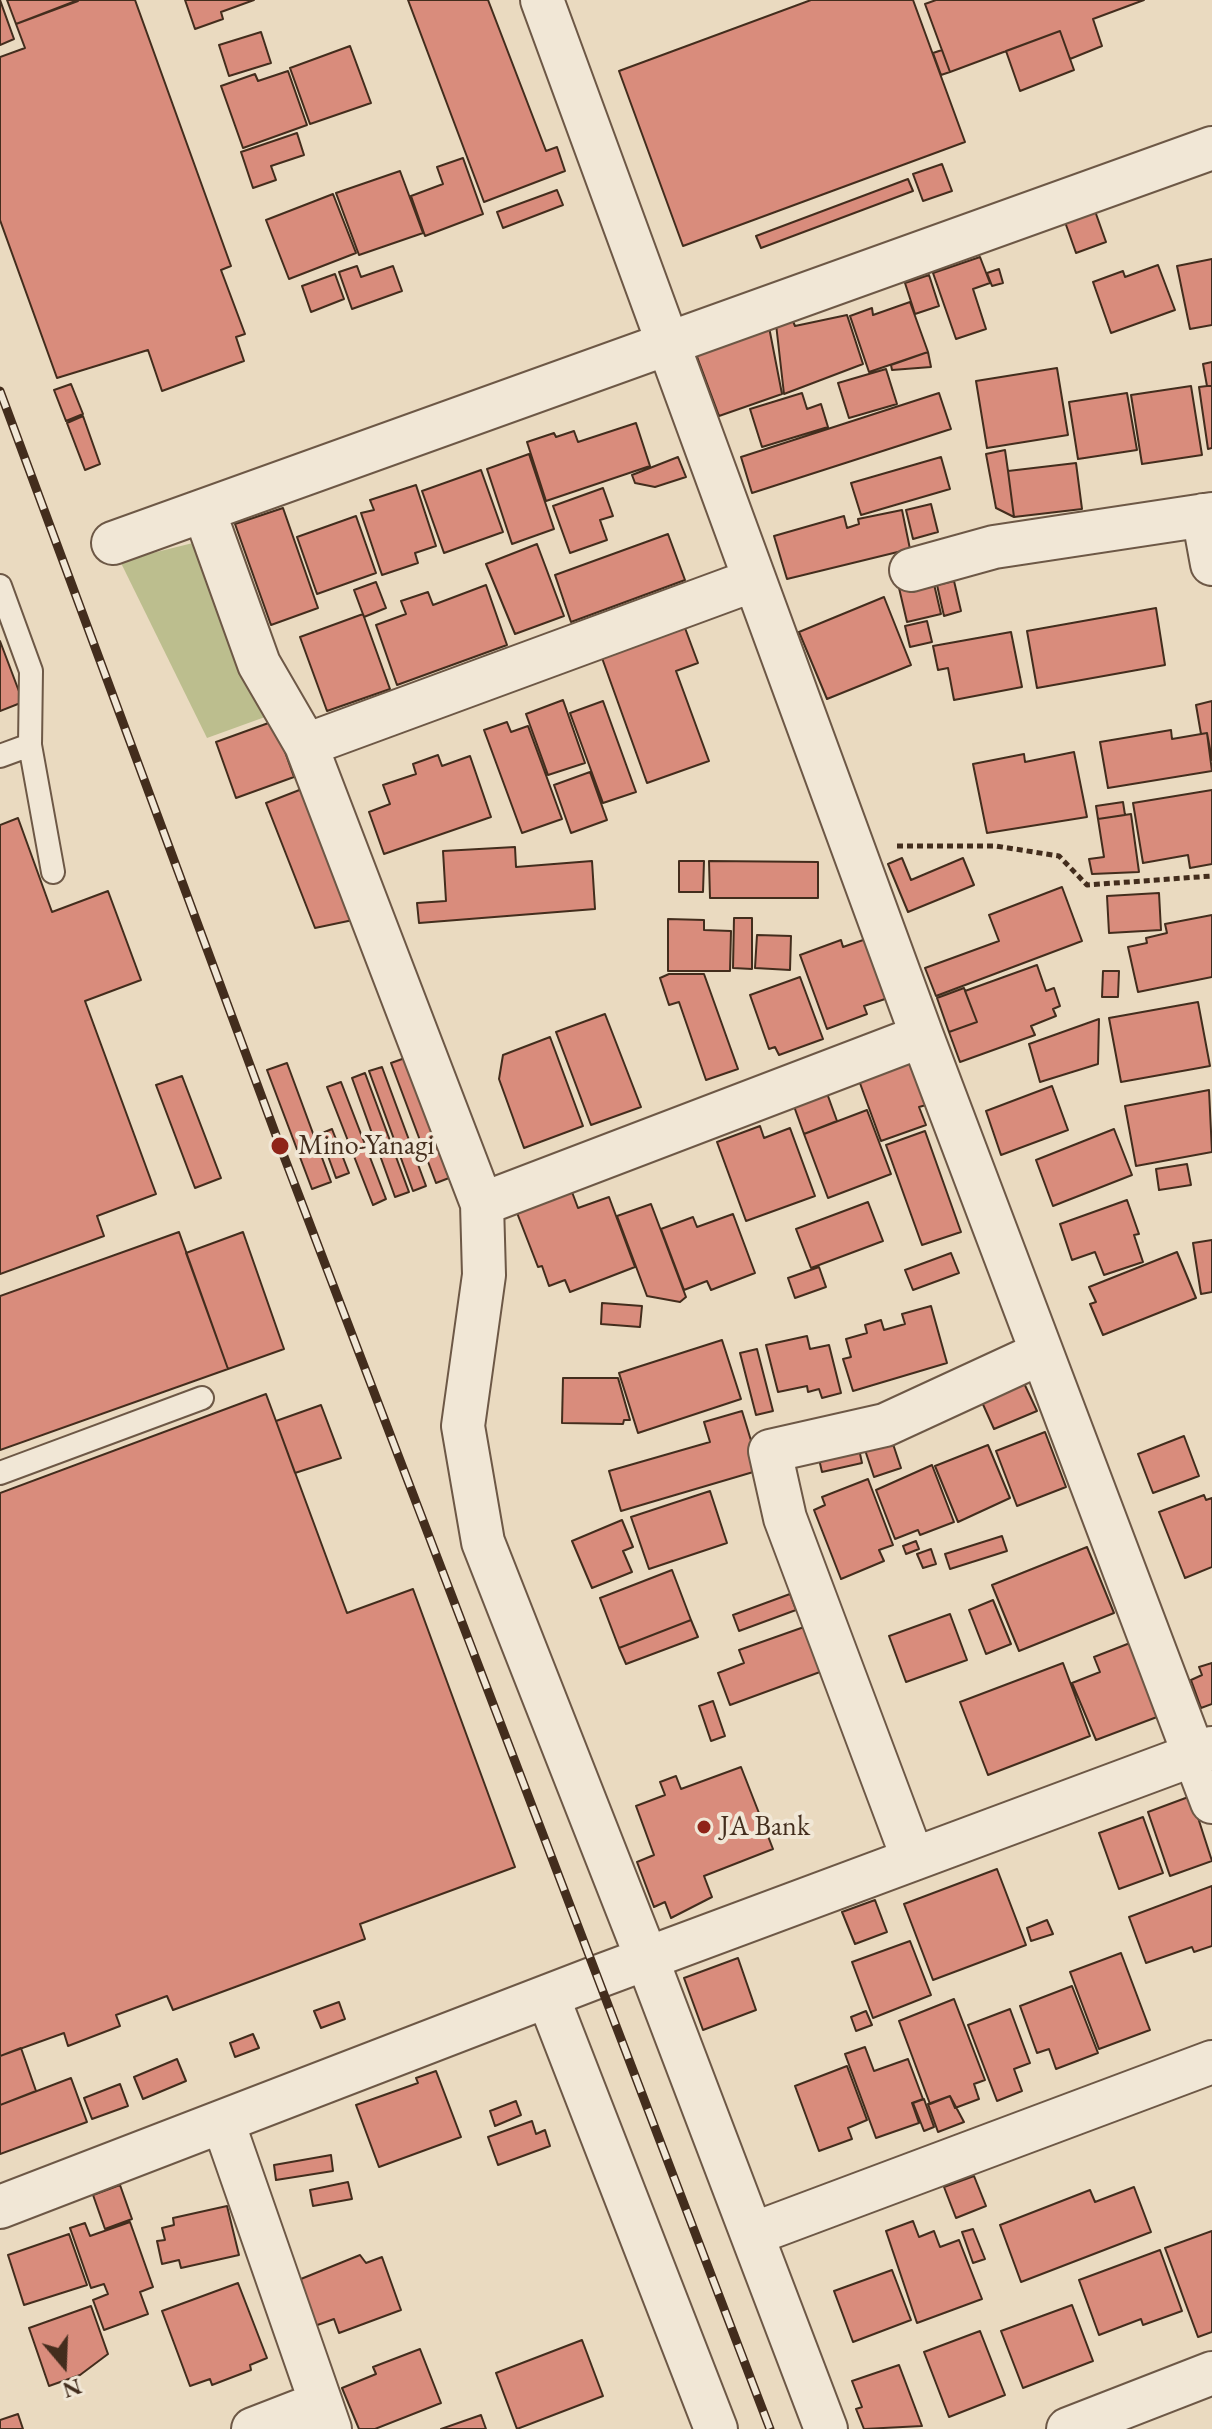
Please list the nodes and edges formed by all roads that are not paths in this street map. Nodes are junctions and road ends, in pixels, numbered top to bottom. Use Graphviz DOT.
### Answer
graph roads {
  1 [pos="542,0"];
  2 [pos="1212,148"];
  3 [pos="668,342"];
  4 [pos="204,511"];
  5 [pos="1207,515"];
  6 [pos="113,543"];
  7 [pos="1212,564"];
  8 [pos="911,570"];
  9 [pos="754,580"];
  10 [pos="0,586"];
  11 [pos="30,745"];
  12 [pos="306,745"];
  13 [pos="0,756"];
  14 [pos="53,872"];
  15 [pos="922,1036"];
  16 [pos="482,1204"];
  17 [pos="1041,1353"];
  18 [pos="202,1398"];
  19 [pos="0,1473"];
  20 [pos="1203,1751"];
  21 [pos="1212,1802"];
  22 [pos="913,1859"];
  23 [pos="647,1959"];
  24 [pos="548,1997"];
  25 [pos="1212,2062"];
  26 [pos="223,2122"];
  27 [pos="0,2207"];
  28 [pos="753,2234"];
  29 [pos="1212,2373"];
  30 [pos="325,2416"];
  31 [pos="253,2429"];
  32 [pos="716,2429"];
  33 [pos="826,2429"];
  34 [pos="1068,2429"];
  1 -- 3 [label="street"];
  2 -- 3 [label="street"];
  3 -- 4 [label="street"];
  3 -- 9 [label="street"];
  4 -- 6 [label="street"];
  4 -- 12 [label="street"];
  5 -- 7 [label="street"];
  5 -- 8 [label="street"];
  9 -- 12 [label="street"];
  9 -- 15 [label="street"];
  10 -- 11 [label="lane"];
  11 -- 13 [label="lane"];
  11 -- 14 [label="lane"];
  12 -- 16 [label="street"];
  15 -- 16 [label="street"];
  15 -- 17 [label="street"];
  16 -- 23 [label="street"];
  17 -- 20 [label="street"];
  17 -- 22 [label="street"];
  18 -- 19 [label="lane"];
  20 -- 21 [label="street"];
  20 -- 22 [label="street"];
  22 -- 23 [label="street"];
  23 -- 24 [label="street"];
  23 -- 28 [label="street"];
  24 -- 26 [label="street"];
  24 -- 32 [label="street"];
  25 -- 28 [label="street"];
  26 -- 27 [label="street"];
  26 -- 30 [label="street"];
  28 -- 33 [label="street"];
  29 -- 34 [label="street"];
  30 -- 31 [label="street"];
}
